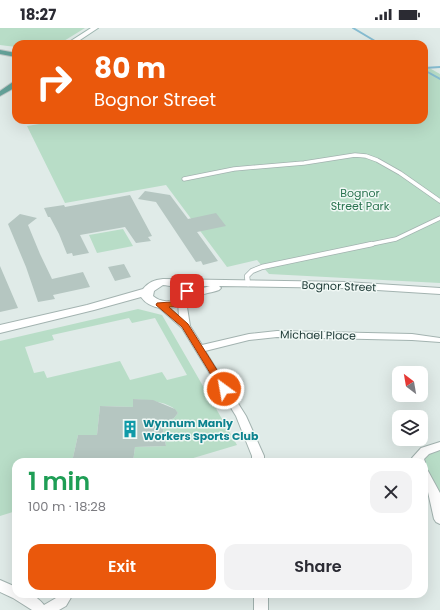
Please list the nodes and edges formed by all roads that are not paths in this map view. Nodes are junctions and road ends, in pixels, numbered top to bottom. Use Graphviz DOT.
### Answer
graph roads {
  1 [pos="97,30"];
  2 [pos="76,40"];
  3 [pos="85,40"];
  4 [pos="0,52"];
  5 [pos="12,54"];
  6 [pos="12,78"];
  7 [pos="0,86"];
  8 [pos="12,86"];
  9 [pos="0,94"];
  10 [pos="184,179"];
  11 [pos="440,201"];
  12 [pos="440,218"];
  13 [pos="174,282"];
  14 [pos="243,284"];
  15 [pos="440,291"];
  16 [pos="146,292"];
  17 [pos="184,298"];
  18 [pos="156,304"];
  19 [pos="90,308"];
  20 [pos="185,326"];
  21 [pos="0,329"];
  22 [pos="438,340"];
  23 [pos="199,348"];
  24 [pos="440,446"];
  25 [pos="258,458"];
  26 [pos="418,458"];
  27 [pos="428,481"];
  28 [pos="440,519"];
  29 [pos="25,598"];
  30 [pos="64,598"];
  31 [pos="261,598"];
  32 [pos="40,610"];
  33 [pos="47,610"];
  34 [pos="261,610"];
  1 -- 2 [label="street"];
  1 -- 3 [label="street"];
  4 -- 5 [label="main road"];
  6 -- 7 [label="main road"];
  8 -- 9 [label="main road"];
  10 -- 11 [label="lane"];
  12 -- 14 [label="lane"];
  13 -- 14 [label="street, Bognor Street"];
  13 -- 16 [label="street, Bognor Street"];
  13 -- 17 [label="street"];
  14 -- 15 [label="street, Bognor Street"];
  14 -- 17 [label="street, Bognor Street"];
  16 -- 18 [label="street"];
  16 -- 19 [label="street, Bognor Street"];
  17 -- 18 [label="street, Bognor Street"];
  17 -- 20 [label="street"];
  18 -- 19 [label="street, Bognor Street"];
  18 -- 20 [label="street"];
  19 -- 21 [label="street, Bognor Street"];
  20 -- 23 [label="street"];
  22 -- 23 [label="street, Michael Place"];
  23 -- 25 [label="street"];
  24 -- 26 [label="street"];
  27 -- 28 [label="street"];
  29 -- 32 [label="street"];
  30 -- 33 [label="street"];
  31 -- 34 [label="street"];
}
